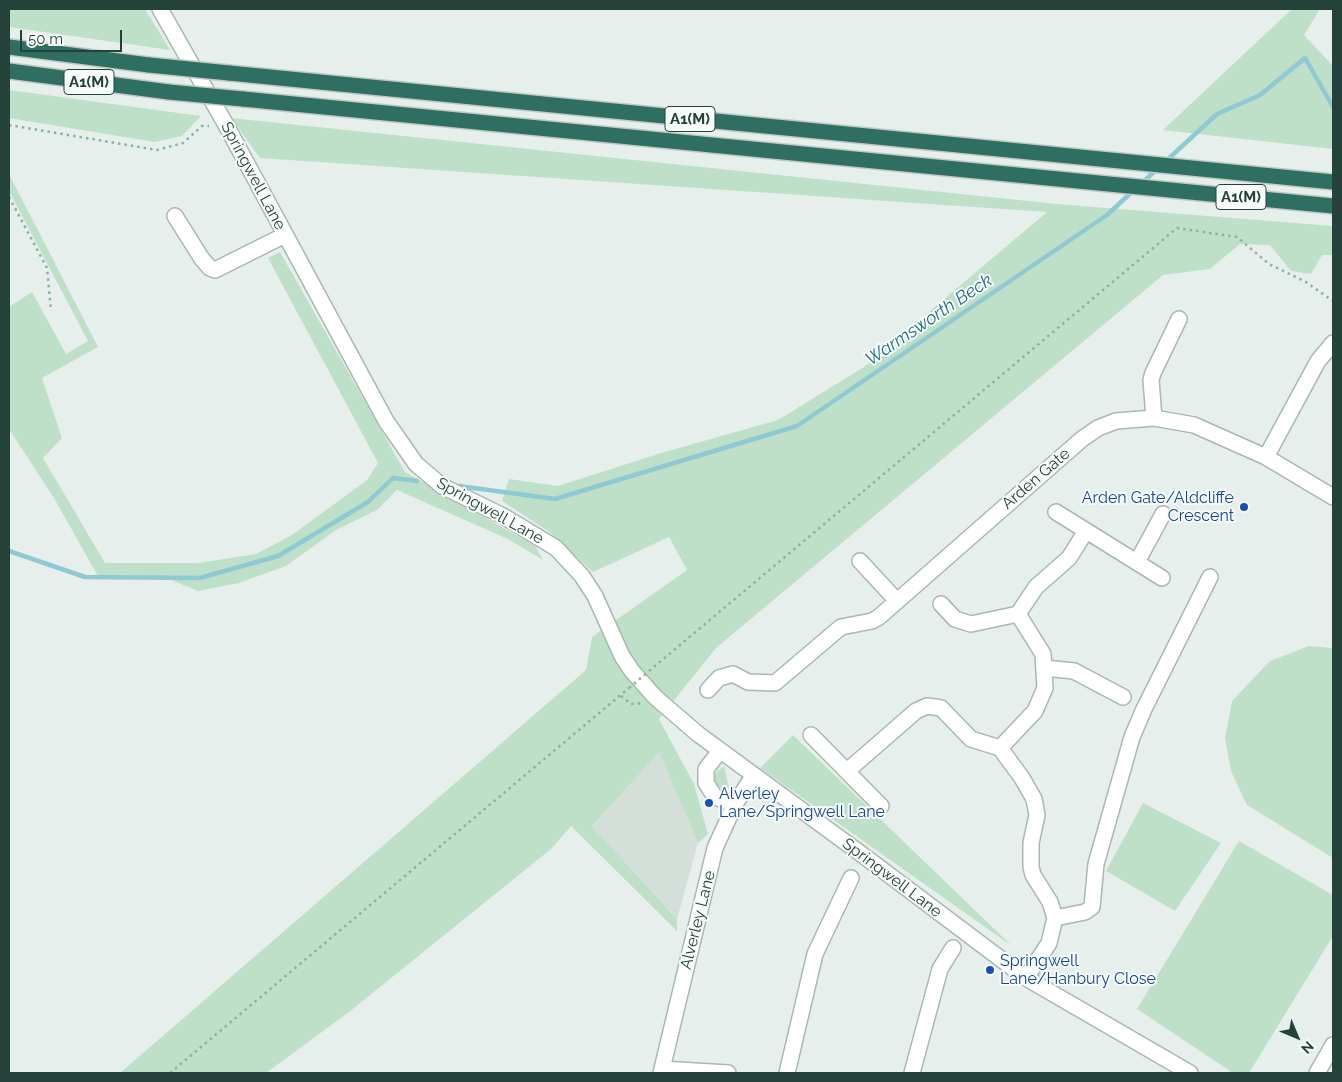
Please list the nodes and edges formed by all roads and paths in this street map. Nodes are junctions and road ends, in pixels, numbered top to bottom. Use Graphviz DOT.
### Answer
graph roads {
  1 [pos="160,9"];
  2 [pos="9,47"];
  3 [pos="9,72"];
  4 [pos="9,125"];
  5 [pos="226,125"];
  6 [pos="1333,182"];
  7 [pos="9,196"];
  8 [pos="1333,206"];
  9 [pos="176,216"];
  10 [pos="285,235"];
  11 [pos="1333,301"];
  12 [pos="51,311"];
  13 [pos="1179,319"];
  14 [pos="1333,343"];
  15 [pos="1154,418"];
  16 [pos="1266,457"];
  17 [pos="1333,496"];
  18 [pos="1056,512"];
  19 [pos="1163,514"];
  20 [pos="1086,531"];
  21 [pos="860,561"];
  22 [pos="1137,562"];
  23 [pos="1210,577"];
  24 [pos="1162,578"];
  25 [pos="897,601"];
  26 [pos="941,604"];
  27 [pos="1018,614"];
  28 [pos="1045,668"];
  29 [pos="708,690"];
  30 [pos="620,695"];
  31 [pos="655,697"];
  32 [pos="1123,697"];
  33 [pos="811,736"];
  34 [pos="1000,748"];
  35 [pos="720,751"];
  36 [pos="846,771"];
  37 [pos="754,775"];
  38 [pos="735,804"];
  39 [pos="881,806"];
  40 [pos="852,878"];
  41 [pos="1055,918"];
  42 [pos="953,948"];
  43 [pos="1026,978"];
  44 [pos="1333,1045"];
  45 [pos="662,1071"];
  46 [pos="170,1073"];
  47 [pos="728,1073"];
  48 [pos="787,1073"];
  49 [pos="912,1073"];
  50 [pos="1190,1073"];
  51 [pos="1317,1073"];
  1 -- 5 [label="street, Springwell Lane"];
  2 -- 6 [label="highway, A1(M), bridge"];
  3 -- 8 [label="highway, A1(M), bridge"];
  4 -- 5 [label="path"];
  5 -- 10 [label="street, Springwell Lane"];
  7 -- 12 [label="path"];
  9 -- 10 [label="street"];
  10 -- 31 [label="street, Springwell Lane"];
  11 -- 30 [label="path, bridge"];
  13 -- 15 [label="street"];
  14 -- 16 [label="street"];
  15 -- 16 [label="street, Arden Gate"];
  15 -- 25 [label="street, Arden Gate"];
  16 -- 17 [label="street, Arden Gate"];
  18 -- 20 [label="street"];
  19 -- 22 [label="street"];
  20 -- 22 [label="street"];
  20 -- 27 [label="street"];
  21 -- 25 [label="street"];
  22 -- 24 [label="street"];
  23 -- 41 [label="street"];
  25 -- 29 [label="street, Arden Gate"];
  26 -- 27 [label="street"];
  27 -- 28 [label="street"];
  28 -- 32 [label="street"];
  28 -- 34 [label="street"];
  30 -- 31 [label="path"];
  30 -- 46 [label="path"];
  31 -- 35 [label="street, Springwell Lane"];
  33 -- 36 [label="street"];
  34 -- 36 [label="street"];
  34 -- 41 [label="street"];
  35 -- 37 [label="street, Springwell Lane"];
  35 -- 38 [label="street"];
  36 -- 39 [label="street"];
  37 -- 38 [label="street, Alverley Lane"];
  37 -- 43 [label="street, Springwell Lane"];
  38 -- 45 [label="street, Alverley Lane"];
  40 -- 48 [label="street"];
  41 -- 43 [label="street"];
  42 -- 49 [label="street"];
  43 -- 50 [label="street, Springwell Lane"];
  44 -- 51 [label="street"];
  45 -- 47 [label="street"];
}
